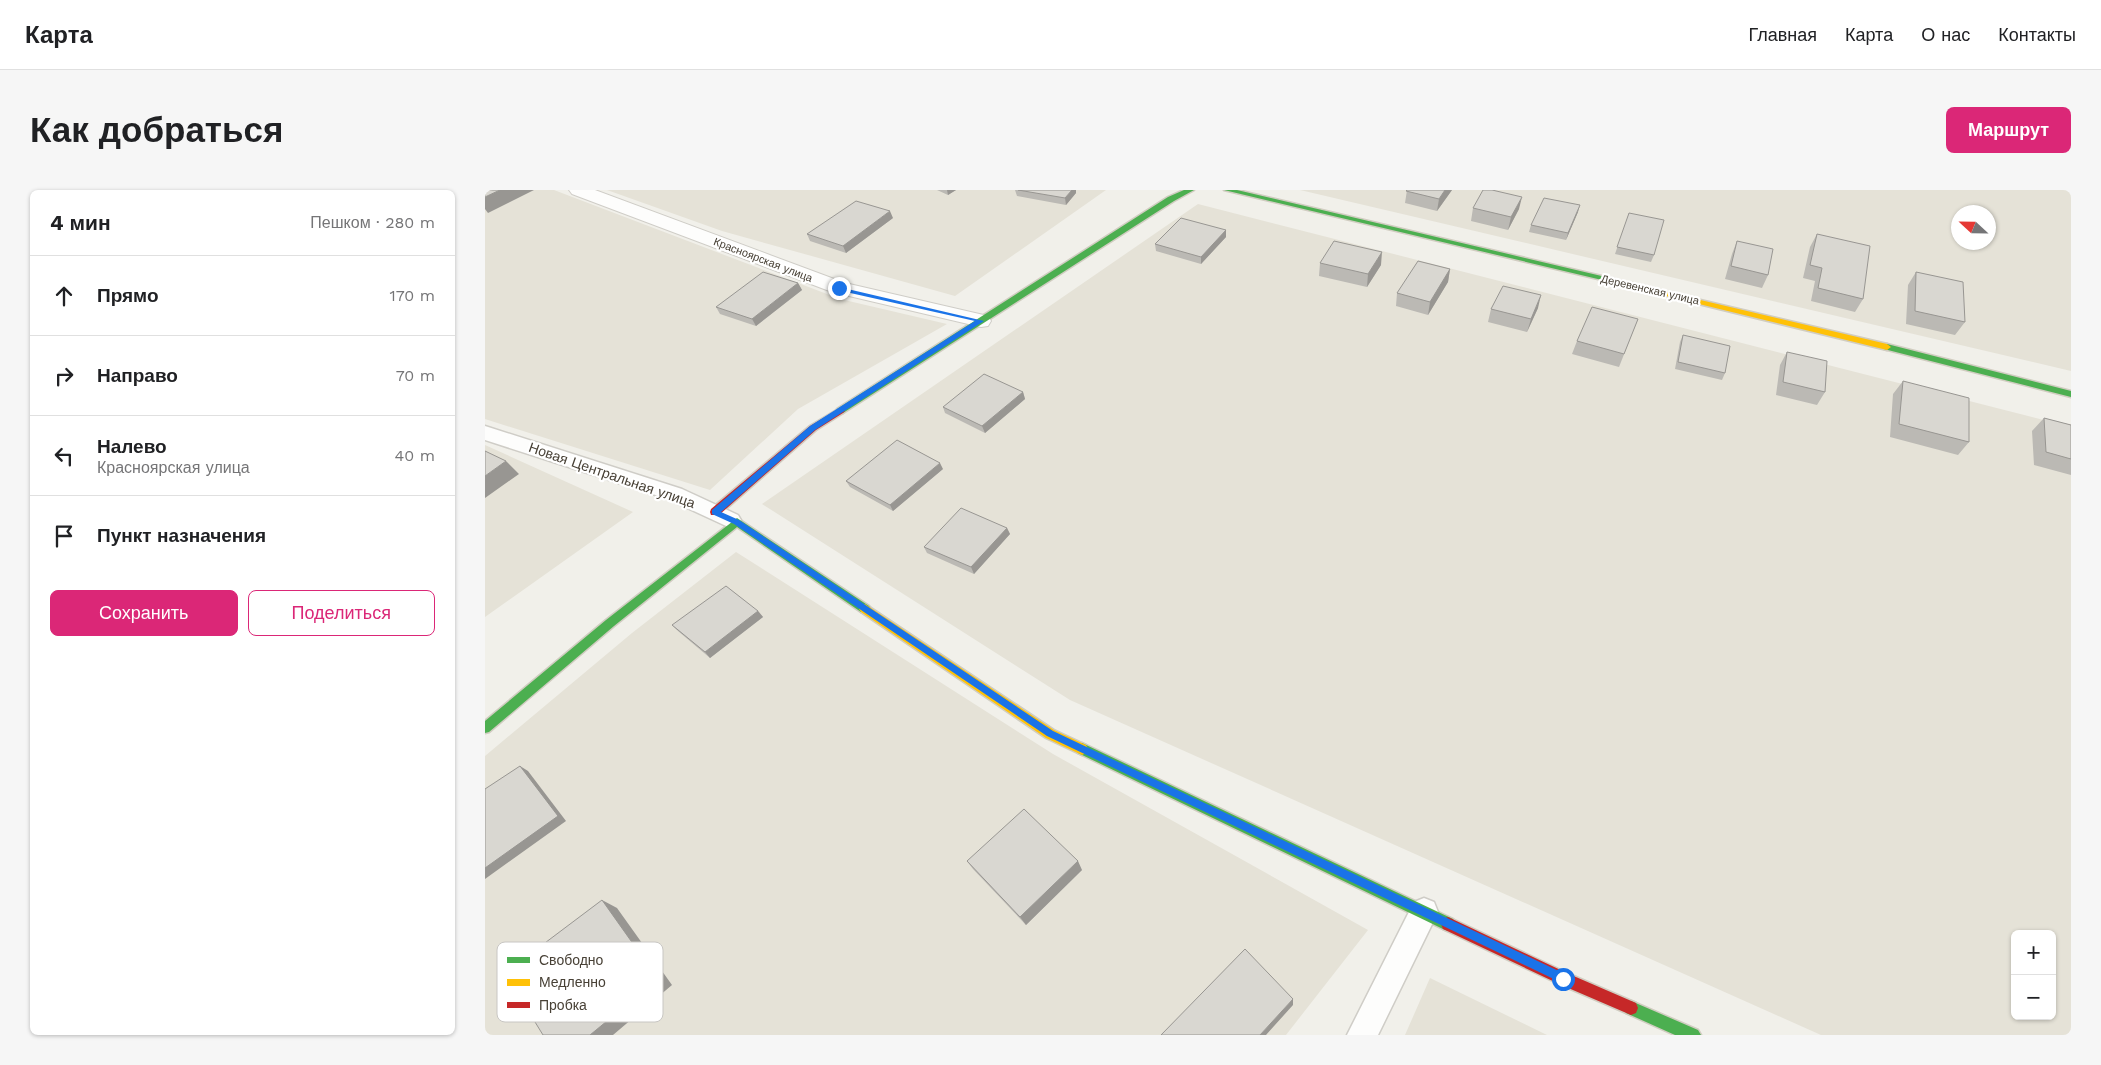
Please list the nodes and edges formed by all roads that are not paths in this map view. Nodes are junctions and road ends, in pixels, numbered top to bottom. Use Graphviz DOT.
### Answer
graph roads {
  1 [pos="579,190"];
  2 [pos="1190,190"];
  3 [pos="1227,190"];
  4 [pos="981,321"];
  5 [pos="2071,394"];
  6 [pos="485,433"];
  7 [pos="715,512"];
  8 [pos="737,522"];
  9 [pos="485,728"];
  10 [pos="1424,912"];
  11 [pos="1362,1035"];
  12 [pos="1693,1035"];
  1 -- 4 [label="street, Красноярская улица"];
  2 -- 4 [label="street"];
  3 -- 5 [label="street, Деревенская улица"];
  4 -- 7 [label="street"];
  6 -- 7 [label="lane, Новая Центральная улица"];
  7 -- 8 [label="lane, Новая Центральная улица"];
  8 -- 9 [label="street"];
  8 -- 10 [label="street"];
  10 -- 11 [label="lane"];
  10 -- 12 [label="street"];
}
